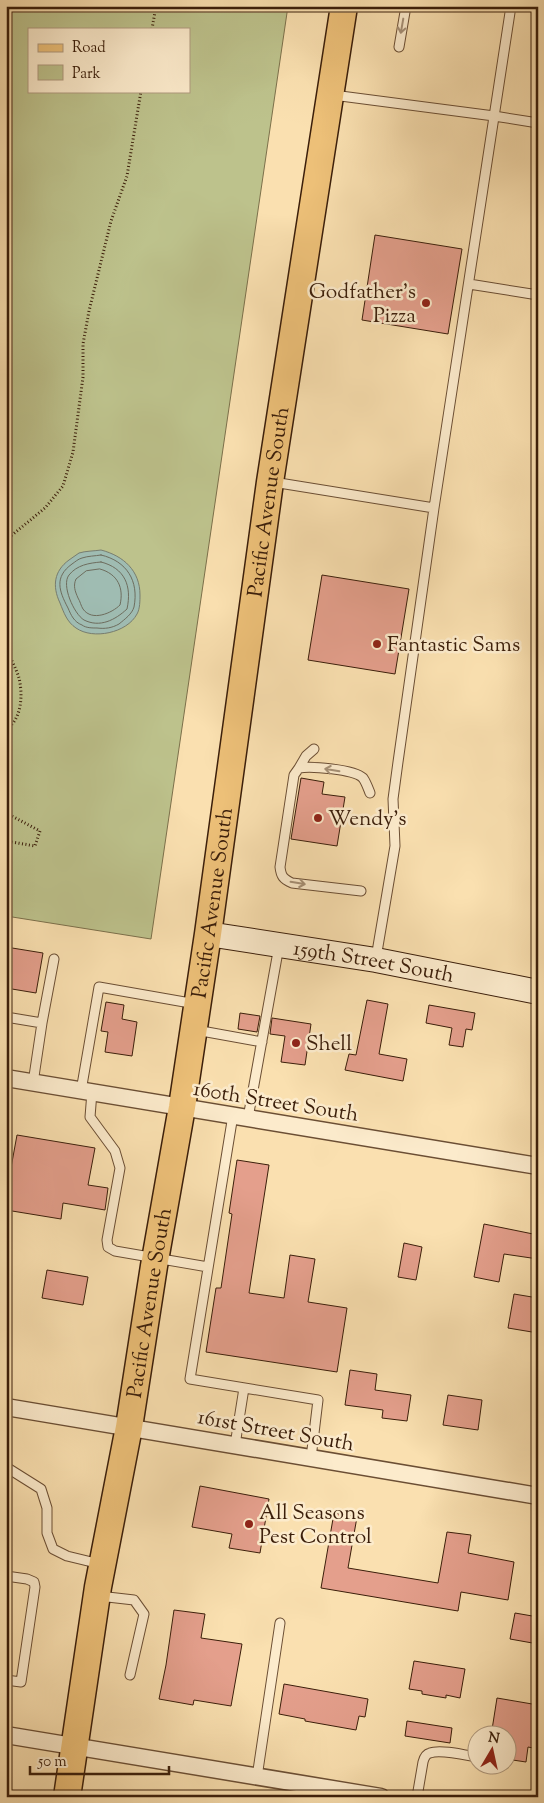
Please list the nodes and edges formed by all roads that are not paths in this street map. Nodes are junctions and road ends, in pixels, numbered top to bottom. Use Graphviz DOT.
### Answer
graph roads {
  1 [pos="344,6"];
  2 [pos="406,6"];
  3 [pos="511,6"];
  4 [pos="399,47"];
  5 [pos="330,95"];
  6 [pos="494,116"];
  7 [pos="538,123"];
  8 [pos="470,284"];
  9 [pos="538,295"];
  10 [pos="270,482"];
  11 [pos="434,508"];
  12 [pos="314,749"];
  13 [pos="299,768"];
  14 [pos="370,793"];
  15 [pos="361,891"];
  16 [pos="208,934"];
  17 [pos="279,945"];
  18 [pos="54,958"];
  19 [pos="376,960"];
  20 [pos="538,992"];
  21 [pos="6,1017"];
  22 [pos="196,1017"];
  23 [pos="42,1023"];
  24 [pos="262,1042"];
  25 [pos="6,1078"];
  26 [pos="33,1083"];
  27 [pos="86,1092"];
  28 [pos="182,1107"];
  29 [pos="241,1117"];
  30 [pos="538,1166"];
  31 [pos="155,1258"];
  32 [pos="208,1267"];
  33 [pos="244,1388"];
  34 [pos="6,1407"];
  35 [pos="128,1427"];
  36 [pos="235,1445"];
  37 [pos="311,1458"];
  38 [pos="6,1468"];
  39 [pos="538,1496"];
  40 [pos="102,1564"];
  41 [pos="6,1576"];
  42 [pos="97,1596"];
  43 [pos="280,1623"];
  44 [pos="130,1675"];
  45 [pos="6,1680"];
  46 [pos="6,1735"];
  47 [pos="75,1747"];
  48 [pos="466,1756"];
  49 [pos="257,1776"];
  50 [pos="67,1797"];
  51 [pos="381,1797"];
  52 [pos="417,1797"];
  1 -- 5 [label="main road, Pacific Avenue South"];
  2 -- 4 [label="lane, one-way"];
  3 -- 6 [label="lane"];
  5 -- 6 [label="lane"];
  5 -- 10 [label="main road, Pacific Avenue South"];
  6 -- 7 [label="lane"];
  6 -- 8 [label="lane"];
  8 -- 9 [label="lane"];
  8 -- 11 [label="lane"];
  10 -- 11 [label="lane"];
  10 -- 16 [label="main road, Pacific Avenue South"];
  11 -- 19 [label="lane"];
  12 -- 13 [label="lane"];
  14 -- 13 [label="lane, one-way"];
  13 -- 15 [label="lane, one-way"];
  16 -- 17 [label="street, 159th Street South"];
  16 -- 22 [label="main road, Pacific Avenue South"];
  17 -- 19 [label="street, 159th Street South"];
  17 -- 24 [label="lane"];
  18 -- 23 [label="lane"];
  19 -- 20 [label="street, 159th Street South"];
  21 -- 23 [label="lane"];
  22 -- 24 [label="lane"];
  22 -- 27 [label="lane"];
  22 -- 28 [label="main road, Pacific Avenue South"];
  23 -- 26 [label="lane"];
  24 -- 29 [label="lane"];
  25 -- 26 [label="street, 160th Street South"];
  26 -- 27 [label="street, 160th Street South"];
  27 -- 28 [label="street, 160th Street South"];
  27 -- 31 [label="lane"];
  28 -- 29 [label="street, 160th Street South"];
  28 -- 31 [label="main road, Pacific Avenue South"];
  29 -- 30 [label="street, 160th Street South"];
  29 -- 32 [label="lane"];
  31 -- 32 [label="lane"];
  31 -- 35 [label="main road, Pacific Avenue South"];
  32 -- 33 [label="lane"];
  33 -- 36 [label="lane"];
  33 -- 37 [label="lane"];
  34 -- 35 [label="street, 161st Street South"];
  35 -- 36 [label="street, 161st Street South"];
  35 -- 40 [label="main road, Pacific Avenue South"];
  36 -- 37 [label="street, 161st Street South"];
  37 -- 39 [label="street, 161st Street South"];
  38 -- 40 [label="lane"];
  40 -- 42 [label="main road, Pacific Avenue South"];
  41 -- 45 [label="lane"];
  42 -- 44 [label="lane"];
  42 -- 47 [label="main road, Pacific Avenue South"];
  43 -- 49 [label="lane"];
  46 -- 47 [label="street"];
  47 -- 49 [label="street"];
  47 -- 50 [label="main road, Pacific Avenue South"];
  48 -- 52 [label="lane"];
  49 -- 51 [label="street"];
}
